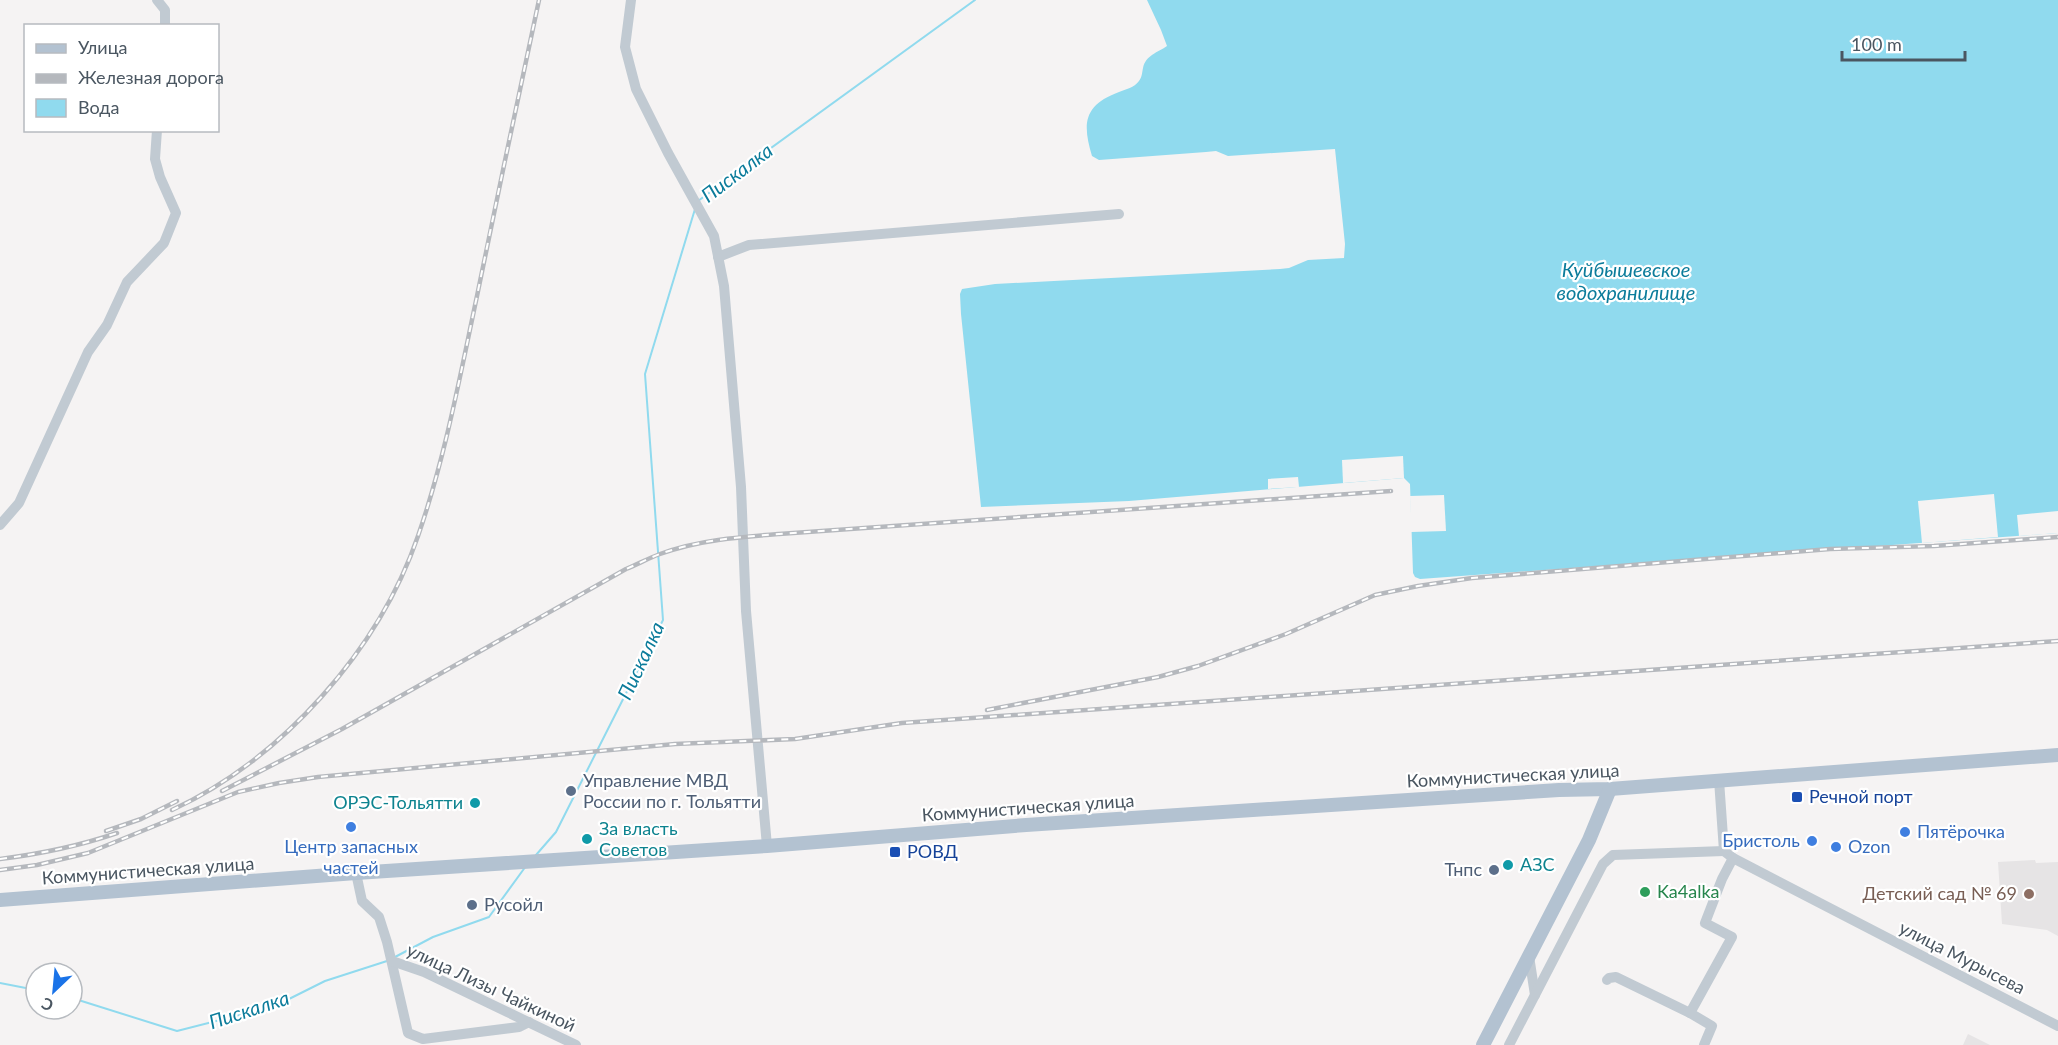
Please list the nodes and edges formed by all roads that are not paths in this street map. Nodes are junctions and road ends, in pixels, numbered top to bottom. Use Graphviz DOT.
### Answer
graph roads {
  1 [pos="157,0"];
  2 [pos="631,0"];
  3 [pos="165,24"];
  4 [pos="157,132"];
  5 [pos="1119,214"];
  6 [pos="718,257"];
  7 [pos="0,525"];
  8 [pos="2058,755"];
  9 [pos="1719,780"];
  10 [pos="1610,789"];
  11 [pos="766,846"];
  12 [pos="1724,850"];
  13 [pos="1733,858"];
  14 [pos="357,873"];
  15 [pos="0,900"];
  16 [pos="1529,956"];
  17 [pos="392,961"];
  18 [pos="1607,981"];
  19 [pos="1535,995"];
  20 [pos="1690,1013"];
  21 [pos="529,1022"];
  22 [pos="2058,1026"];
  23 [pos="576,1045"];
  24 [pos="1483,1045"];
  25 [pos="1509,1045"];
  26 [pos="1704,1045"];
  1 -- 3 [label="street"];
  2 -- 6 [label="street"];
  4 -- 7 [label="street"];
  5 -- 6 [label="street"];
  6 -- 11 [label="street"];
  8 -- 9 [label="main road, Коммунистическая улица"];
  9 -- 10 [label="main road, Коммунистическая улица"];
  9 -- 12 [label="street"];
  10 -- 11 [label="main road, Коммунистическая улица"];
  10 -- 16 [label="main road"];
  11 -- 14 [label="main road, Коммунистическая улица"];
  12 -- 13 [label="street, улица Мурысева"];
  12 -- 19 [label="street"];
  13 -- 20 [label="street"];
  13 -- 22 [label="street, улица Мурысева"];
  14 -- 15 [label="main road, Коммунистическая улица"];
  14 -- 17 [label="street"];
  16 -- 19 [label="street"];
  16 -- 24 [label="main road"];
  17 -- 21 [label="street, улица Лизы Чайкиной"];
  17 -- 21 [label="street"];
  18 -- 20 [label="street"];
  19 -- 25 [label="street"];
  20 -- 26 [label="street"];
  21 -- 23 [label="street, улица Лизы Чайкиной"];
}
